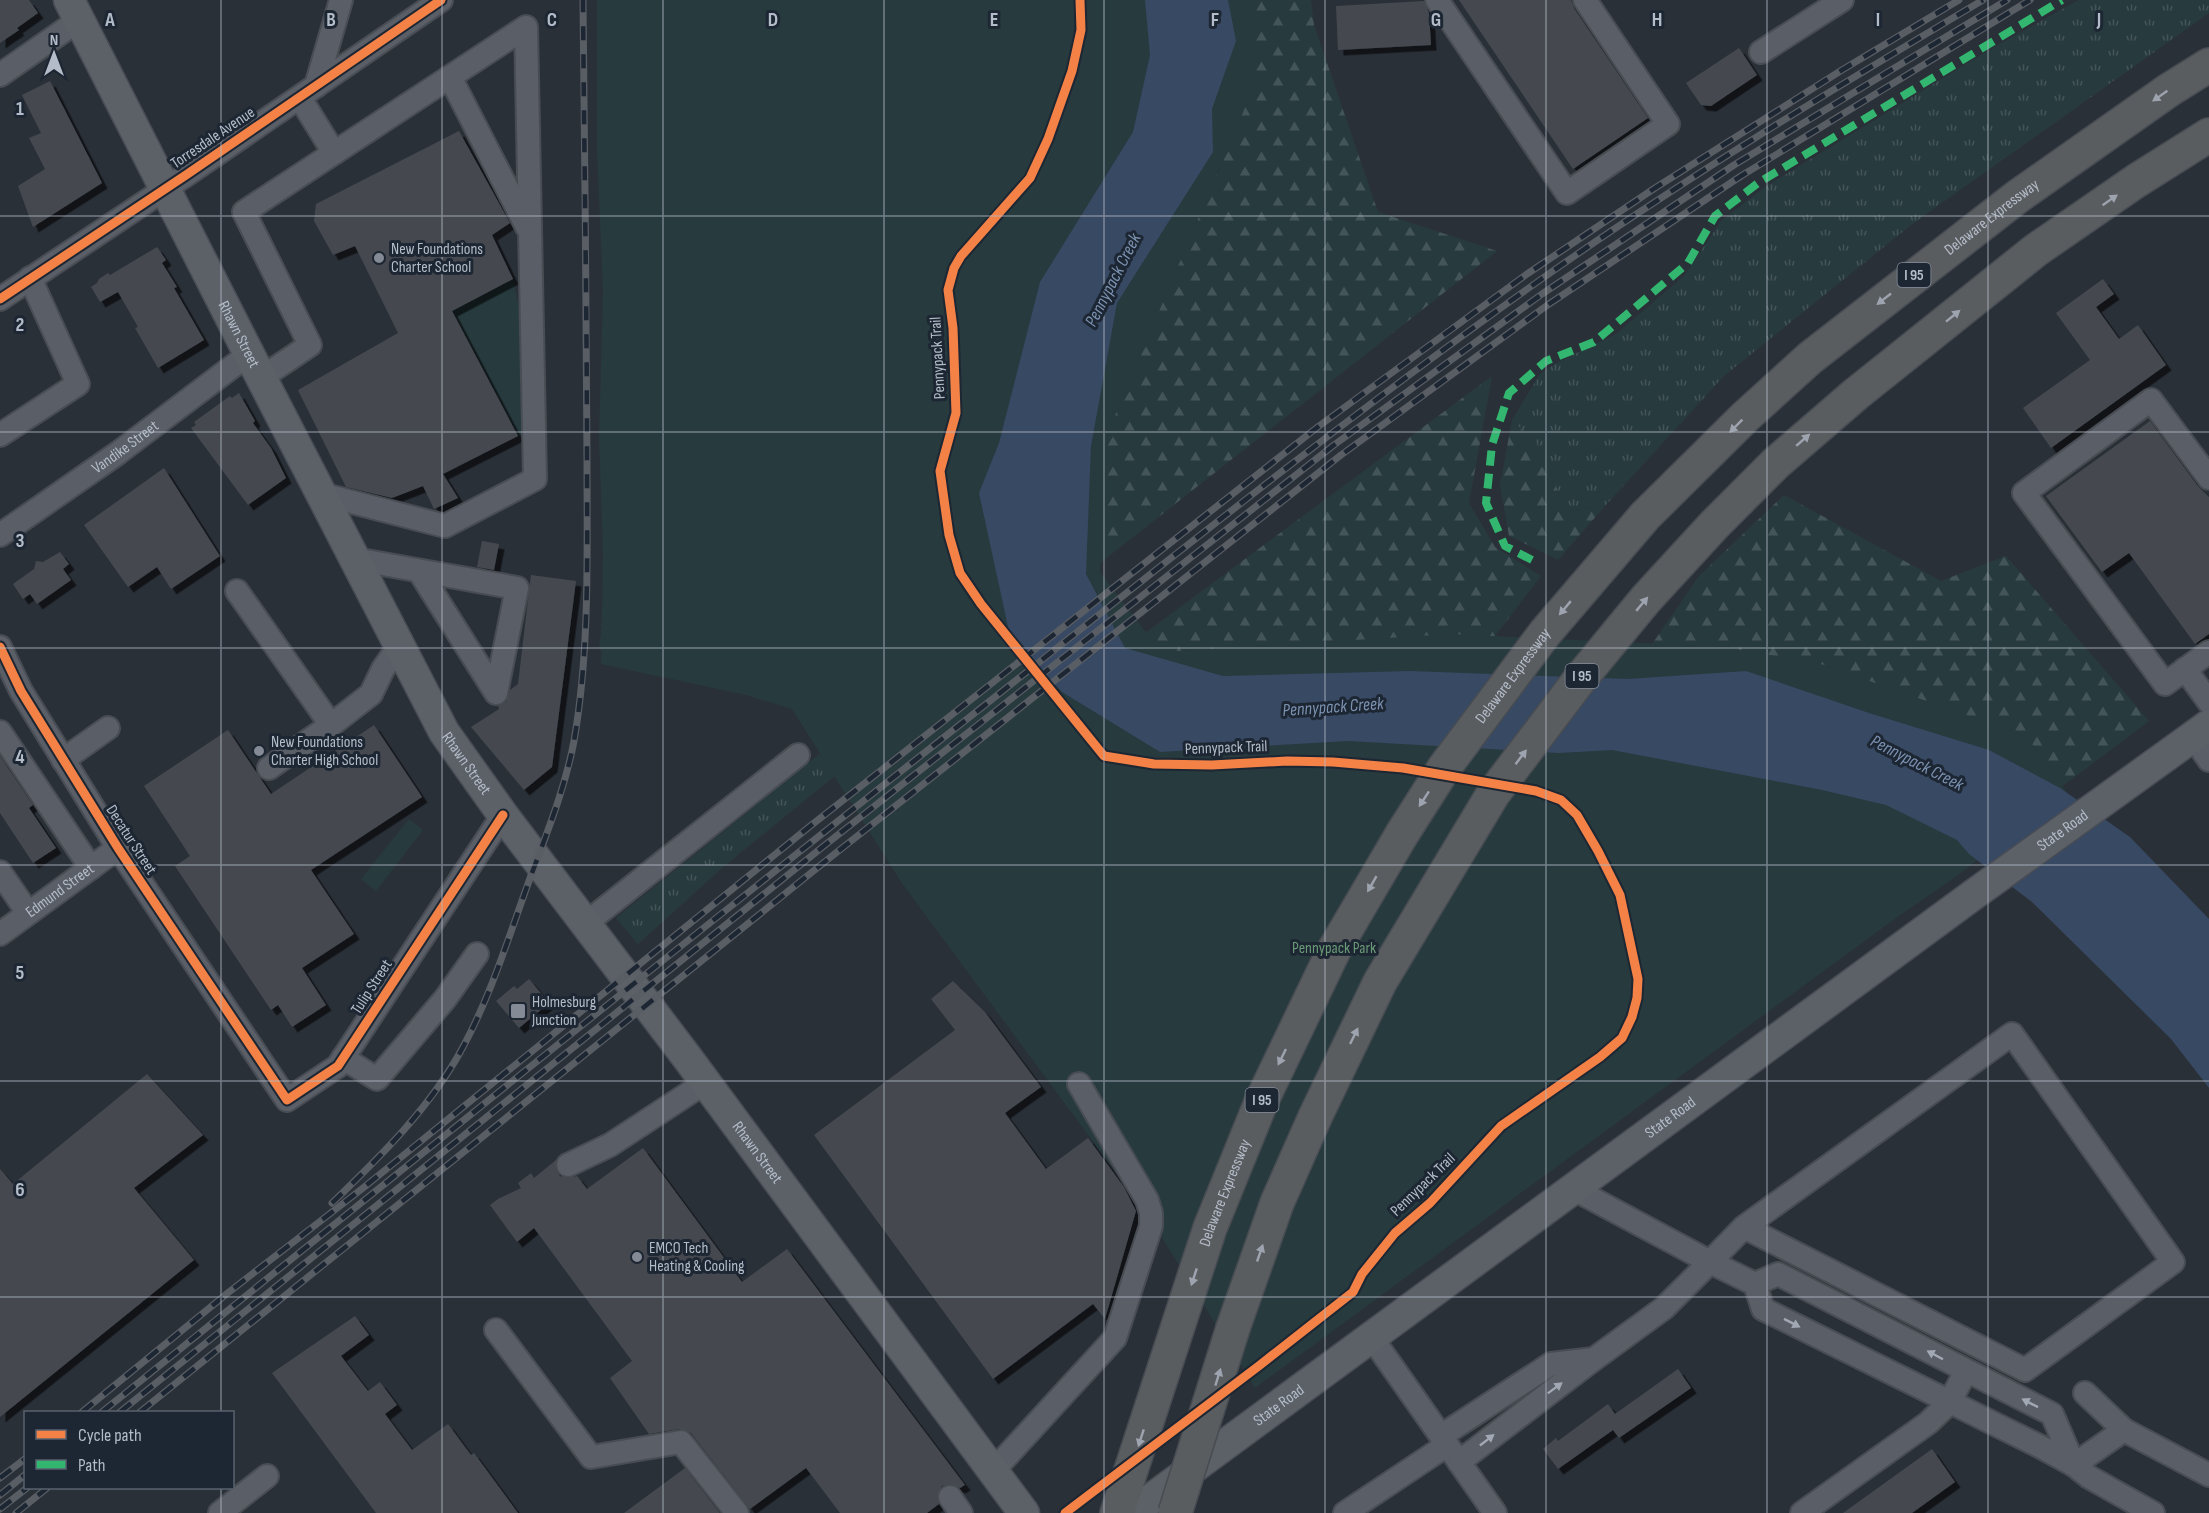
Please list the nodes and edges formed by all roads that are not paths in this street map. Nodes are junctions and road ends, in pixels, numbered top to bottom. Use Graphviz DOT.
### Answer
graph roads {
  1 [pos="341,0"];
  2 [pos="441,0"];
  3 [pos="1437,0"];
  4 [pos="1585,0"];
  5 [pos="1842,0"];
  6 [pos="74,10"];
  7 [pos="1761,52"];
  8 [pos="2209,64"];
  9 [pos="0,75"];
  10 [pos="450,76"];
  11 [pos="308,92"];
  12 [pos="2209,135"];
  13 [pos="334,153"];
  14 [pos="165,188"];
  15 [pos="530,232"];
  16 [pos="30,278"];
  17 [pos="0,299"];
  18 [pos="255,366"];
  19 [pos="0,435"];
  20 [pos="2209,478"];
  21 [pos="321,494"];
  22 [pos="0,535"];
  23 [pos="355,559"];
  24 [pos="419,571"];
  25 [pos="237,591"];
  26 [pos="399,645"];
  27 [pos="0,647"];
  28 [pos="2209,652"];
  29 [pos="2185,669"];
  30 [pos="2209,702"];
  31 [pos="331,725"];
  32 [pos="108,728"];
  33 [pos="0,732"];
  34 [pos="2204,741"];
  35 [pos="798,756"];
  36 [pos="63,760"];
  37 [pos="269,768"];
  38 [pos="503,815"];
  39 [pos="118,848"];
  40 [pos="91,868"];
  41 [pos="0,872"];
  42 [pos="28,914"];
  43 [pos="585,924"];
  44 [pos="0,934"];
  45 [pos="477,954"];
  46 [pos="248,1042"];
  47 [pos="343,1058"];
  48 [pos="705,1082"];
  49 [pos="1079,1084"];
  50 [pos="568,1165"];
  51 [pos="1574,1189"];
  52 [pos="1744,1227"];
  53 [pos="1710,1263"];
  54 [pos="1755,1284"];
  55 [pos="496,1330"];
  56 [pos="1372,1338"];
  57 [pos="1594,1359"];
  58 [pos="1966,1371"];
  59 [pos="2085,1393"];
  60 [pos="1949,1403"];
  61 [pos="2124,1430"];
  62 [pos="1449,1448"];
  63 [pos="2074,1465"];
  64 [pos="993,1471"];
  65 [pos="2209,1475"];
  66 [pos="267,1476"];
  67 [pos="220,1513"];
  68 [pos="736,1513"];
  69 [pos="1024,1513"];
  70 [pos="1117,1513"];
  71 [pos="1132,1513"];
  72 [pos="1175,1513"];
  73 [pos="1346,1513"];
  74 [pos="1495,1513"];
  75 [pos="1802,1513"];
  76 [pos="2153,1513"];
  1 -- 11 [label="street"];
  2 -- 11 [label="street, Torresdale Avenue"];
  3 -- 4 [label="street"];
  5 -- 7 [label="street"];
  6 -- 9 [label="street"];
  6 -- 14 [label="main road, Rhawn Street"];
  8 -- 70 [label="highway, Delaware Expressway / I 95, one-way"];
  10 -- 13 [label="street"];
  10 -- 15 [label="street"];
  10 -- 15 [label="street"];
  11 -- 13 [label="street"];
  11 -- 14 [label="street, Torresdale Avenue"];
  72 -- 12 [label="highway, I 95, one-way, bridge"];
  13 -- 18 [label="street, Vandike Street"];
  14 -- 16 [label="street, Torresdale Avenue"];
  14 -- 18 [label="main road, Rhawn Street"];
  15 -- 21 [label="street"];
  16 -- 17 [label="street, Torresdale Avenue"];
  16 -- 19 [label="street"];
  18 -- 21 [label="main road, Rhawn Street"];
  18 -- 22 [label="street, Vandike Street"];
  20 -- 29 [label="street"];
  21 -- 23 [label="main road, Rhawn Street"];
  23 -- 24 [label="street"];
  23 -- 26 [label="main road, Rhawn Street"];
  24 -- 24 [label="street"];
  25 -- 31 [label="street"];
  26 -- 31 [label="street"];
  26 -- 38 [label="main road, Rhawn Street"];
  27 -- 36 [label="street, Decatur Street"];
  28 -- 29 [label="street"];
  29 -- 30 [label="street"];
  31 -- 37 [label="street"];
  32 -- 36 [label="street"];
  33 -- 40 [label="street"];
  34 -- 51 [label="main road, State Road"];
  35 -- 43 [label="street"];
  36 -- 39 [label="street, Decatur Street"];
  38 -- 43 [label="main road, Rhawn Street"];
  38 -- 47 [label="street, Tulip Street"];
  39 -- 40 [label="street, Edmund Street"];
  39 -- 46 [label="street, Decatur Street"];
  40 -- 42 [label="street, Edmund Street"];
  41 -- 42 [label="street"];
  42 -- 44 [label="street, Edmund Street"];
  43 -- 48 [label="main road, Rhawn Street"];
  45 -- 47 [label="street"];
  46 -- 47 [label="street, Tulip Street"];
  48 -- 50 [label="street"];
  48 -- 64 [label="main road, Rhawn Street"];
  49 -- 64 [label="street"];
  51 -- 53 [label="street"];
  51 -- 56 [label="main road, State Road"];
  52 -- 52 [label="street"];
  52 -- 53 [label="street"];
  53 -- 54 [label="street"];
  53 -- 57 [label="street"];
  58 -- 54 [label="street, one-way"];
  54 -- 60 [label="street, one-way"];
  55 -- 68 [label="street"];
  56 -- 62 [label="street"];
  56 -- 71 [label="main road, State Road"];
  62 -- 57 [label="street, one-way"];
  57 -- 62 [label="street"];
  58 -- 60 [label="street"];
  63 -- 58 [label="street, one-way"];
  59 -- 61 [label="street"];
  60 -- 63 [label="street"];
  60 -- 75 [label="street"];
  61 -- 63 [label="street"];
  61 -- 65 [label="street"];
  62 -- 73 [label="street"];
  62 -- 74 [label="street"];
  63 -- 76 [label="street"];
  64 -- 69 [label="main road, Rhawn Street"];
  66 -- 67 [label="street"];
}
